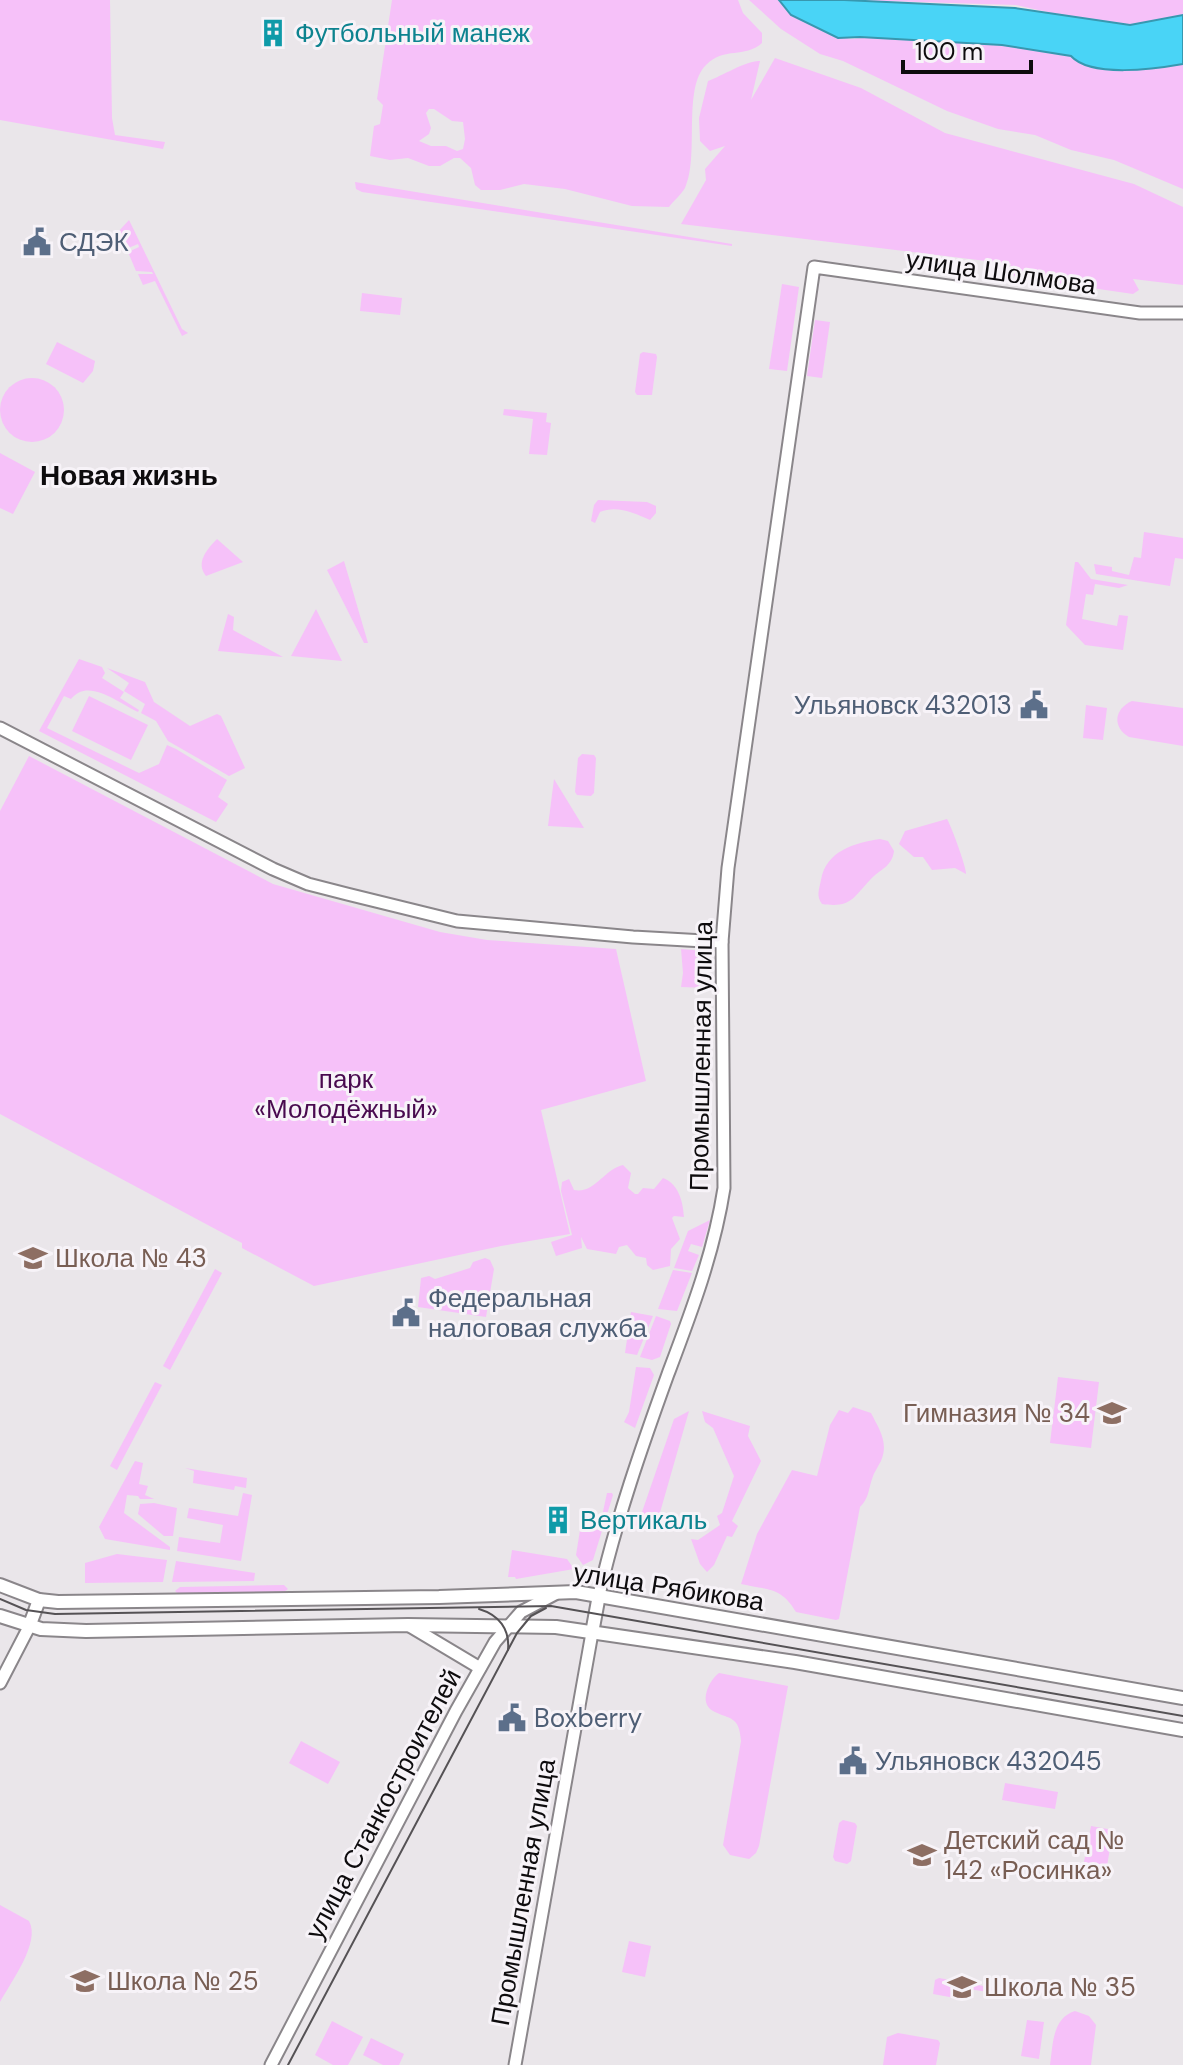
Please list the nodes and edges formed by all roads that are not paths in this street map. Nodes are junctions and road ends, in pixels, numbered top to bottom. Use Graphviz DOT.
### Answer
graph roads {
  1 [pos="814,267"];
  2 [pos="1183,313"];
  3 [pos="0,728"];
  4 [pos="722,942"];
  5 [pos="0,1585"];
  6 [pos="563,1592"];
  7 [pos="599,1595"];
  8 [pos="39,1600"];
  9 [pos="0,1616"];
  10 [pos="510,1624"];
  11 [pos="408,1625"];
  12 [pos="29,1627"];
  13 [pos="592,1633"];
  14 [pos="480,1668"];
  15 [pos="0,1683"];
  16 [pos="1183,1698"];
  17 [pos="1183,1730"];
  18 [pos="271,2065"];
  19 [pos="515,2065"];
  1 -- 2 [label="street, улица Шолмова"];
  1 -- 4 [label="street, Промышленная улица"];
  3 -- 4 [label="street"];
  4 -- 7 [label="street, Промышленная улица"];
  5 -- 8 [label="main road, улица Рябикова"];
  6 -- 7 [label="main road, улица Рябикова"];
  6 -- 8 [label="main road, улица Рябикова"];
  6 -- 10 [label="street, улица Станкостроителей"];
  7 -- 13 [label="main road, Промышленная улица"];
  7 -- 16 [label="main road, улица Рябикова"];
  8 -- 12 [label="main road"];
  9 -- 12 [label="main road"];
  10 -- 11 [label="main road"];
  10 -- 13 [label="main road"];
  10 -- 14 [label="street, улица Станкостроителей"];
  11 -- 12 [label="main road"];
  11 -- 14 [label="street"];
  12 -- 15 [label="street"];
  13 -- 17 [label="main road"];
  13 -- 19 [label="street, Промышленная улица"];
  14 -- 18 [label="street, улица Станкостроителей"];
}
